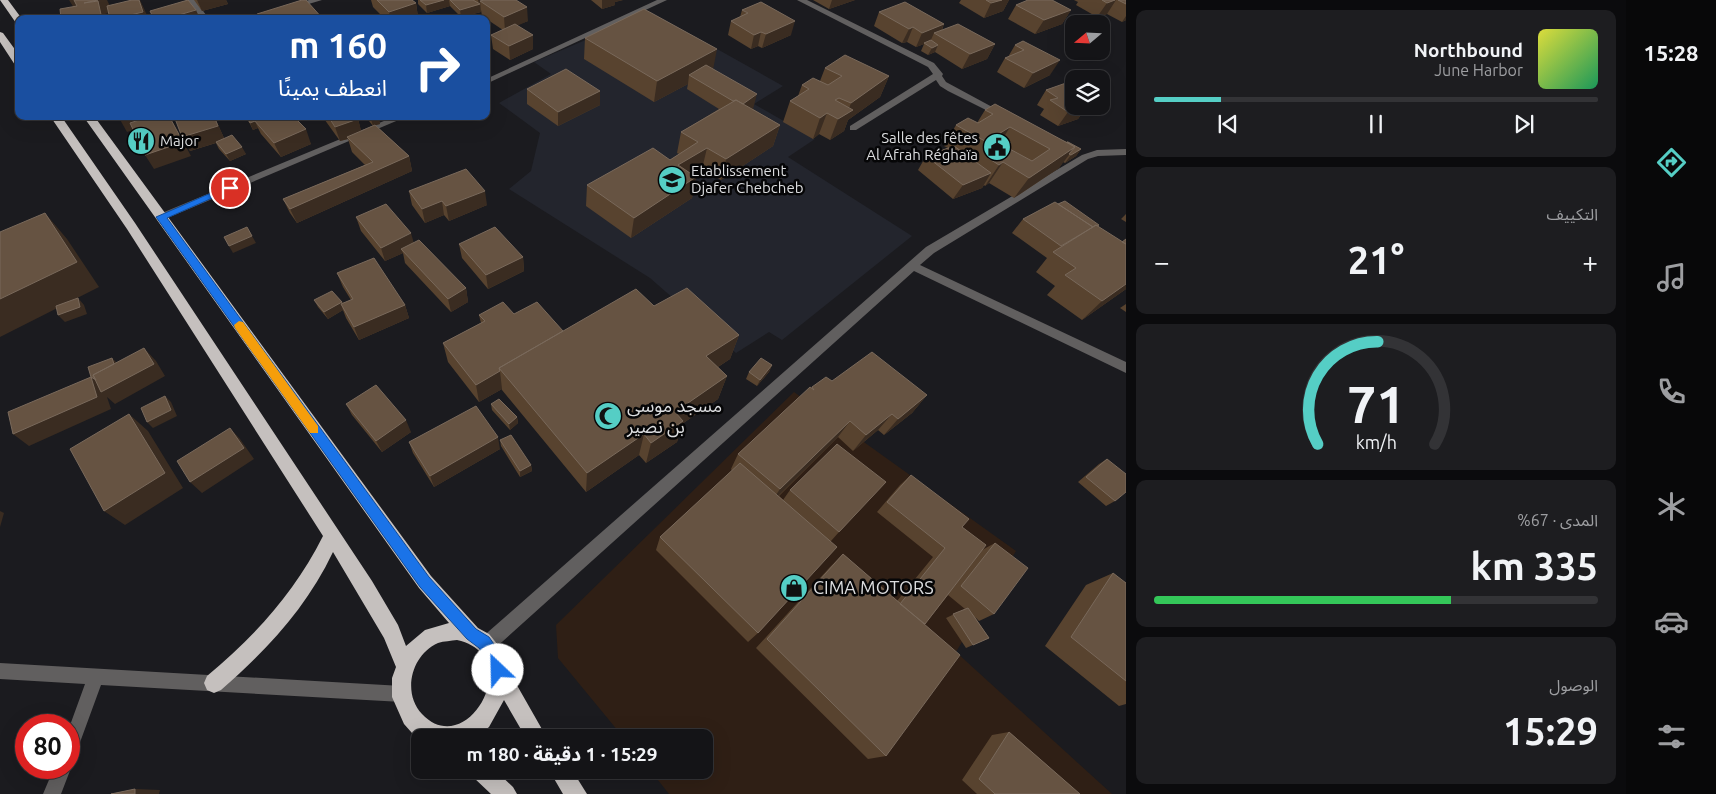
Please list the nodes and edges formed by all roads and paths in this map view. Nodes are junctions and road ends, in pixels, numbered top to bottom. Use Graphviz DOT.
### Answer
graph roads {
  1 [pos="3,0"];
  2 [pos="191,0"];
  3 [pos="318,0"];
  4 [pos="663,0"];
  5 [pos="801,0"];
  6 [pos="202,15"];
  7 [pos="261,15"];
  8 [pos="15,16"];
  9 [pos="0,35"];
  10 [pos="15,57"];
  11 [pos="938,74"];
  12 [pos="490,80"];
  13 [pos="1010,119"];
  14 [pos="58,120"];
  15 [pos="91,120"];
  16 [pos="394,120"];
  17 [pos="853,128"];
  18 [pos="1126,152"];
  19 [pos="161,217"];
  20 [pos="913,266"];
  21 [pos="1126,368"];
  22 [pos="332,536"];
  23 [pos="479,640"];
  24 [pos="405,666"];
  25 [pos="498,670"];
  26 [pos="0,671"];
  27 [pos="96,676"];
  28 [pos="214,683"];
  29 [pos="402,694"];
  30 [pos="80,720"];
  31 [pos="422,729"];
  32 [pos="470,729"];
  33 [pos="532,729"];
  34 [pos="58,779"];
  35 [pos="490,779"];
  36 [pos="565,779"];
  37 [pos="52,794"];
  38 [pos="506,794"];
  39 [pos="576,794"];
  1 -- 8 [label="highway"];
  2 -- 6 [label="street"];
  3 -- 7 [label="street"];
  4 -- 12 [label="street"];
  5 -- 11 [label="street"];
  9 -- 10 [label="highway"];
  11 -- 13 [label="street"];
  11 -- 17 [label="street"];
  14 -- 22 [label="highway"];
  15 -- 19 [label="highway"];
  16 -- 19 [label="street"];
  18 -- 20 [label="street"];
  19 -- 23 [label="highway"];
  20 -- 21 [label="street"];
  20 -- 23 [label="street"];
  22 -- 24 [label="highway"];
  22 -- 28 [label="highway"];
  23 -- 24 [label="highway"];
  23 -- 25 [label="highway"];
  24 -- 29 [label="highway"];
  25 -- 32 [label="highway"];
  25 -- 33 [label="highway"];
  26 -- 27 [label="street"];
  27 -- 28 [label="street"];
  27 -- 30 [label="street"];
  28 -- 29 [label="street"];
  29 -- 31 [label="highway"];
  34 -- 37 [label="street"];
  35 -- 38 [label="highway"];
  36 -- 39 [label="highway"];
}
